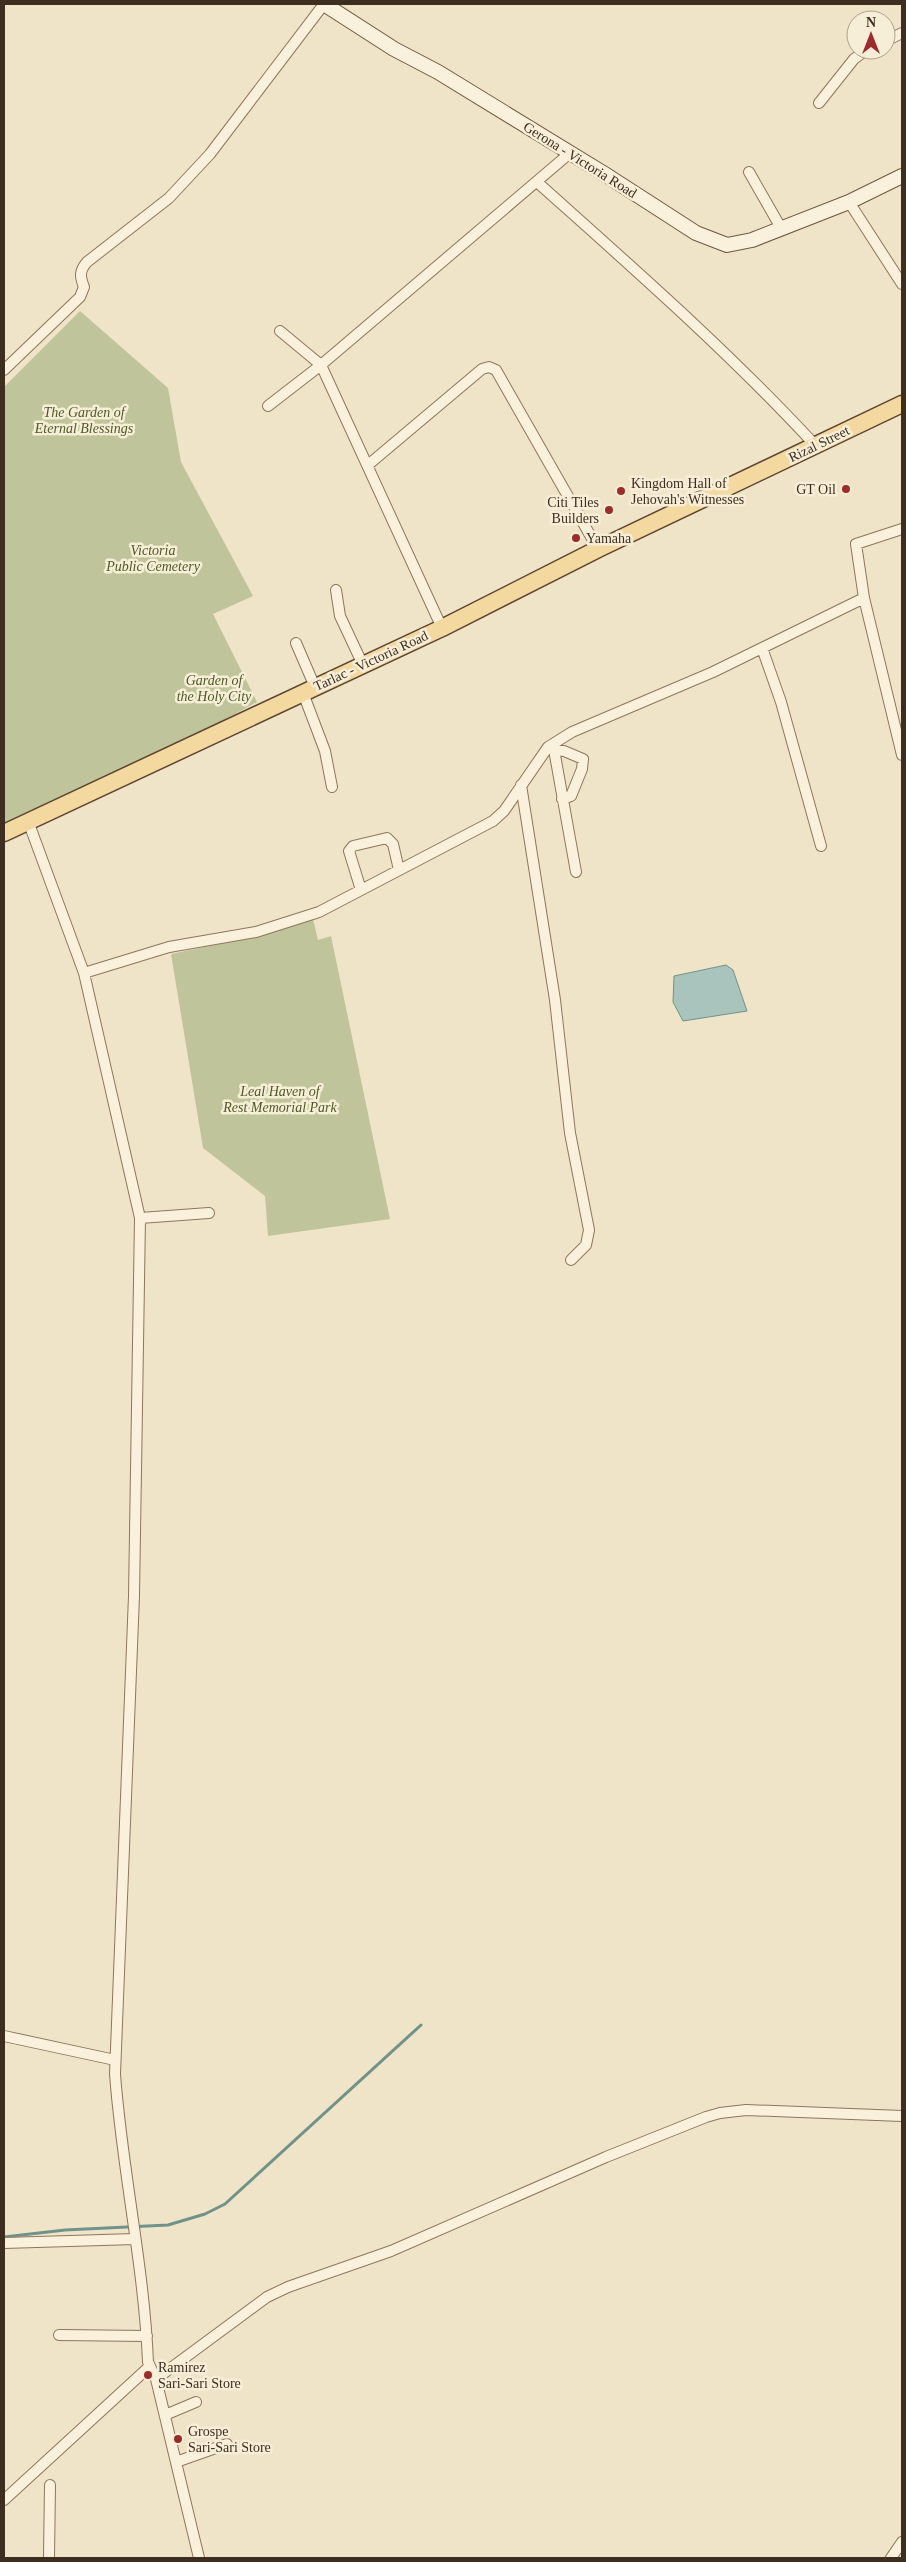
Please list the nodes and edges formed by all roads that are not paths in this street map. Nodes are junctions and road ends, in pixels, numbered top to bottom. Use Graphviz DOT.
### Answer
graph roads {
  1 [pos="324,4"];
  2 [pos="853,60"];
  3 [pos="819,103"];
  4 [pos="570,154"];
  5 [pos="749,172"];
  6 [pos="902,176"];
  7 [pos="537,182"];
  8 [pos="849,202"];
  9 [pos="782,228"];
  10 [pos="902,284"];
  11 [pos="280,331"];
  12 [pos="321,365"];
  13 [pos="4,370"];
  14 [pos="902,404"];
  15 [pos="268,406"];
  16 [pos="815,445"];
  17 [pos="368,465"];
  18 [pos="735,483"];
  19 [pos="902,529"];
  20 [pos="598,549"];
  21 [pos="336,590"];
  22 [pos="864,598"];
  23 [pos="442,628"];
  24 [pos="296,643"];
  25 [pos="762,648"];
  26 [pos="363,665"];
  27 [pos="309,690"];
  28 [pos="553,747"];
  29 [pos="902,755"];
  30 [pos="521,785"];
  31 [pos="332,787"];
  32 [pos="562,799"];
  33 [pos="28,821"];
  34 [pos="4,833"];
  35 [pos="821,846"];
  36 [pos="399,870"];
  37 [pos="576,872"];
  38 [pos="361,890"];
  39 [pos="84,973"];
  40 [pos="209,1212"];
  41 [pos="140,1218"];
  42 [pos="571,1260"];
  43 [pos="4,2036"];
  44 [pos="115,2060"];
  45 [pos="902,2116"];
  46 [pos="135,2239"];
  47 [pos="4,2243"];
  48 [pos="59,2335"];
  49 [pos="147,2336"];
  50 [pos="149,2366"];
  51 [pos="156,2379"];
  52 [pos="196,2402"];
  53 [pos="164,2415"];
  54 [pos="227,2444"];
  55 [pos="176,2462"];
  56 [pos="50,2485"];
  57 [pos="4,2500"];
  58 [pos="902,2542"];
  59 [pos="49,2558"];
  60 [pos="199,2558"];
  61 [pos="891,2558"];
  1 -- 4 [label="main road, Gerona - Victoria Road"];
  1 -- 13 [label="street"];
  2 -- 3 [label="street"];
  4 -- 7 [label="street"];
  4 -- 9 [label="main road, Gerona - Victoria Road"];
  5 -- 9 [label="street"];
  6 -- 8 [label="main road, Gerona - Victoria Road"];
  7 -- 12 [label="street"];
  7 -- 16 [label="street"];
  8 -- 9 [label="main road, Gerona - Victoria Road"];
  8 -- 10 [label="street"];
  11 -- 12 [label="street"];
  12 -- 15 [label="street"];
  12 -- 17 [label="street"];
  14 -- 16 [label="main road, Rizal Street"];
  16 -- 18 [label="main road, Rizal Street"];
  17 -- 20 [label="street"];
  17 -- 23 [label="street"];
  18 -- 20 [label="main road, Tarlac - Victoria Road"];
  19 -- 22 [label="street"];
  20 -- 23 [label="main road, Tarlac - Victoria Road"];
  21 -- 26 [label="street"];
  22 -- 25 [label="street"];
  22 -- 29 [label="street"];
  23 -- 26 [label="main road, Tarlac - Victoria Road"];
  24 -- 27 [label="street"];
  25 -- 28 [label="street"];
  25 -- 35 [label="street"];
  26 -- 27 [label="main road, Tarlac - Victoria Road"];
  27 -- 31 [label="street"];
  27 -- 33 [label="main road, Tarlac - Victoria Road"];
  28 -- 30 [label="street"];
  28 -- 32 [label="street"];
  28 -- 32 [label="street"];
  30 -- 36 [label="street"];
  30 -- 42 [label="street"];
  32 -- 37 [label="street"];
  33 -- 34 [label="main road, Tarlac - Victoria Road"];
  33 -- 39 [label="street"];
  36 -- 38 [label="street"];
  36 -- 38 [label="street"];
  38 -- 39 [label="street"];
  39 -- 41 [label="street"];
  40 -- 41 [label="street"];
  41 -- 44 [label="street"];
  43 -- 44 [label="street"];
  44 -- 46 [label="street"];
  45 -- 51 [label="street"];
  46 -- 47 [label="street"];
  46 -- 49 [label="street"];
  48 -- 49 [label="street"];
  49 -- 50 [label="street"];
  50 -- 51 [label="street"];
  50 -- 57 [label="street"];
  51 -- 53 [label="street"];
  52 -- 53 [label="street"];
  53 -- 55 [label="street"];
  54 -- 55 [label="street"];
  55 -- 60 [label="street"];
  56 -- 59 [label="street"];
  58 -- 61 [label="street"];
}
